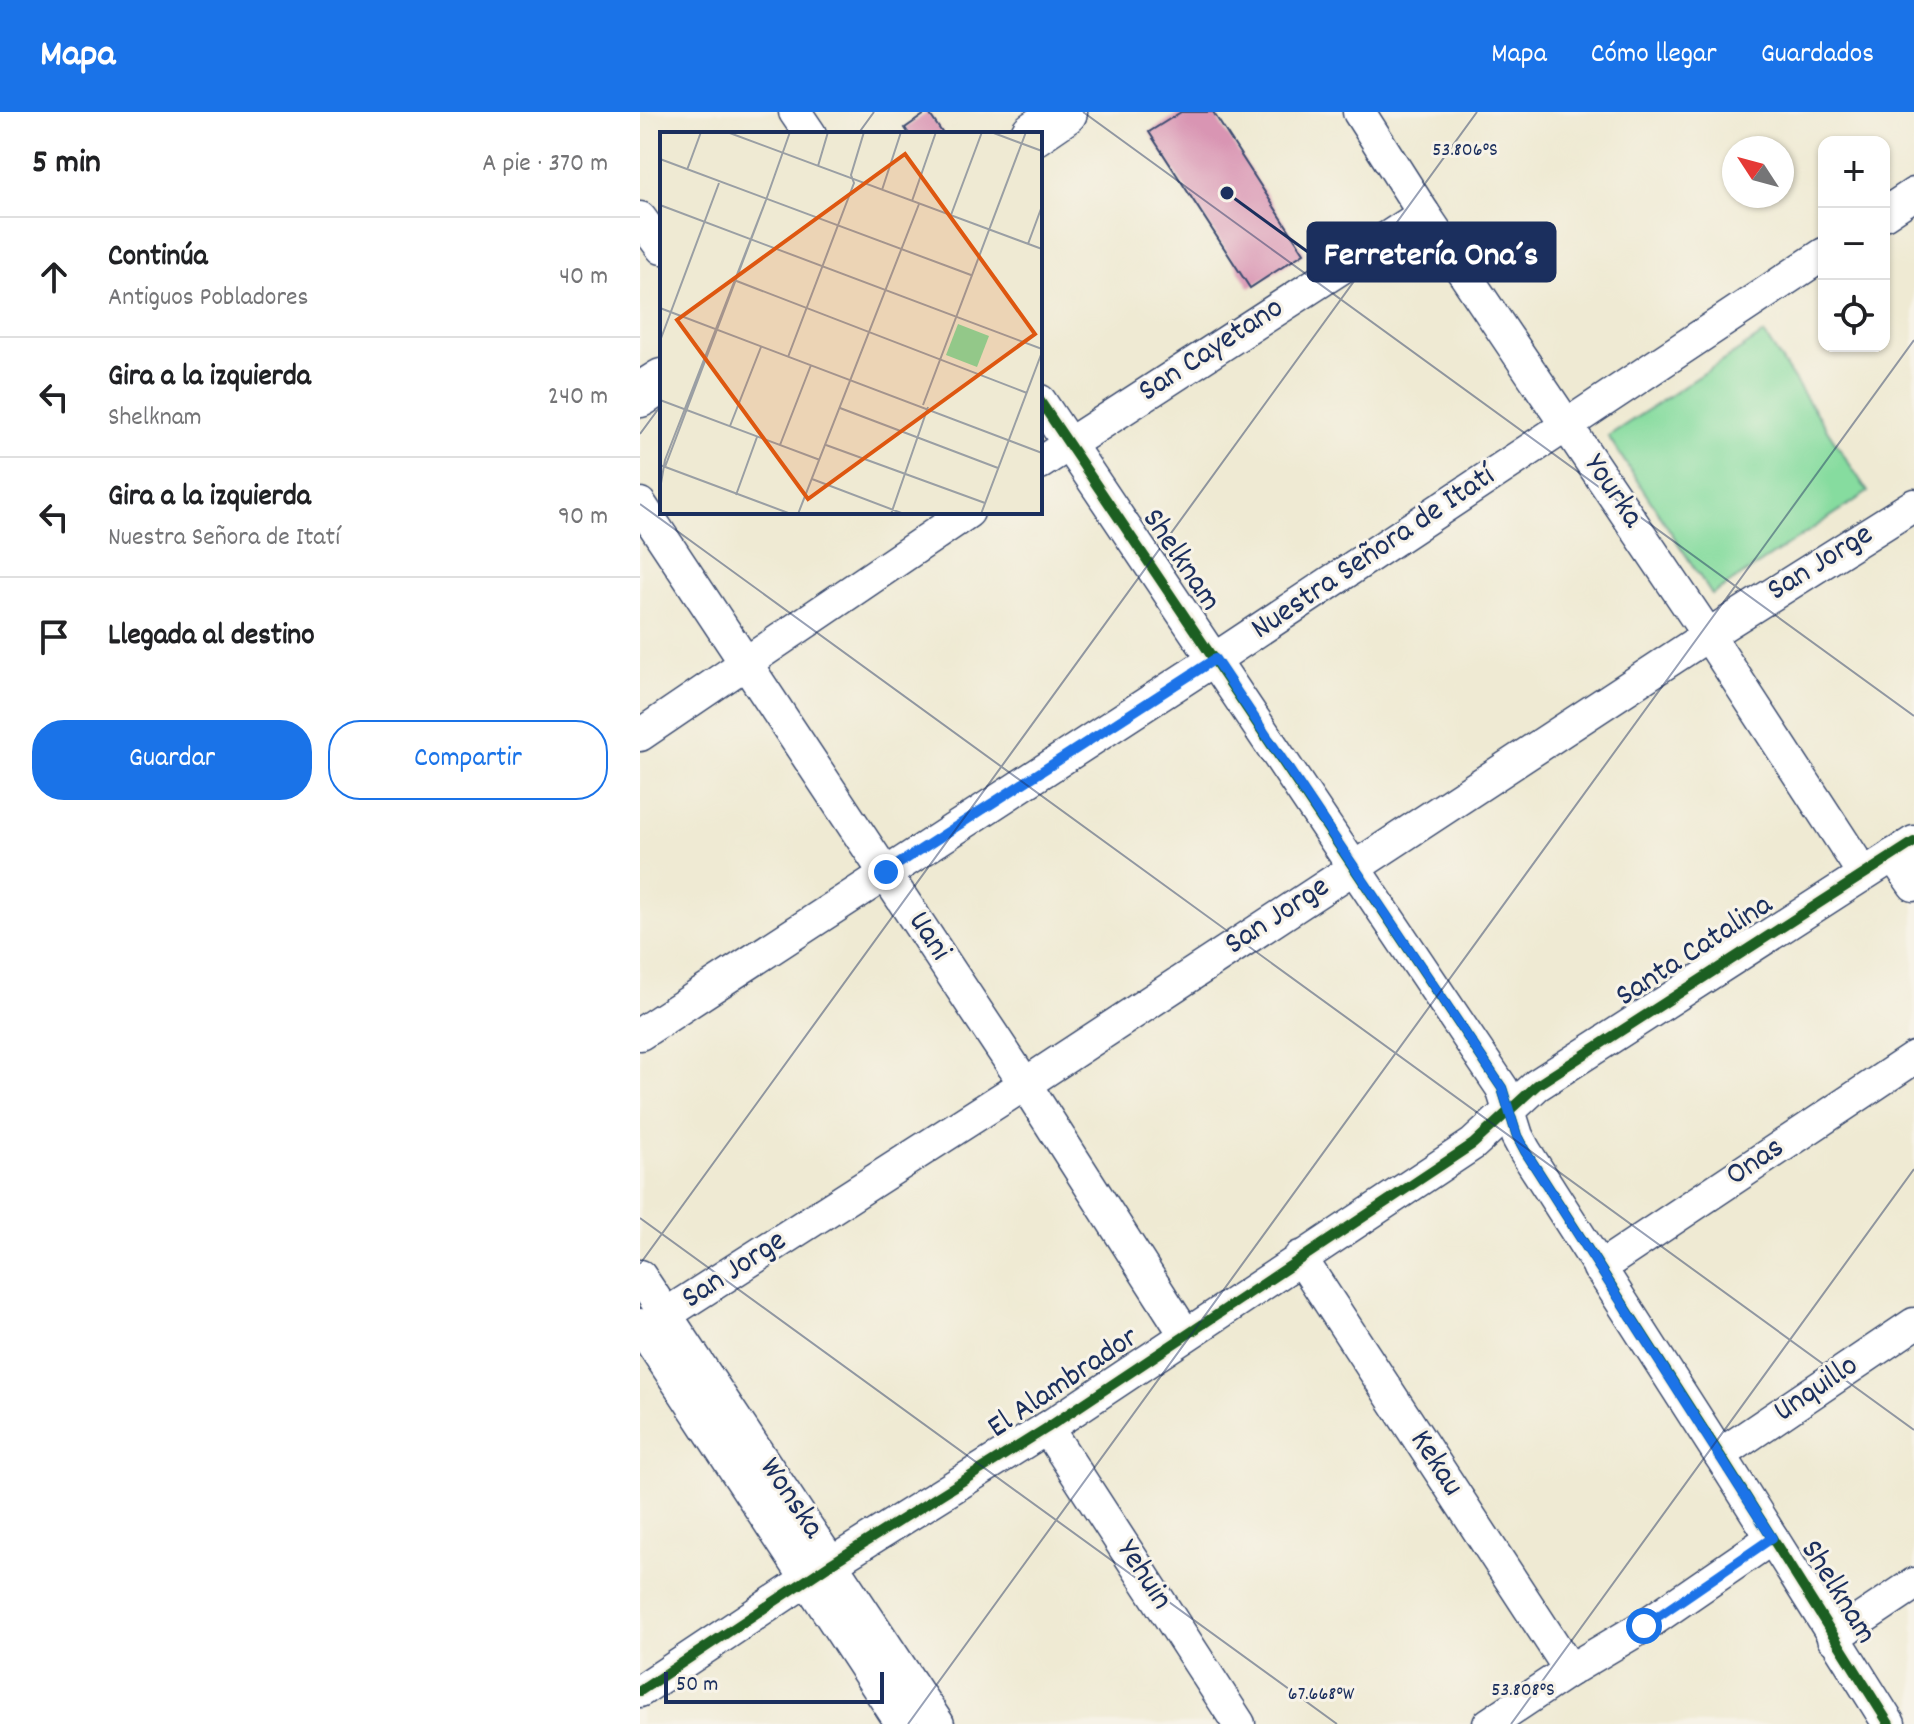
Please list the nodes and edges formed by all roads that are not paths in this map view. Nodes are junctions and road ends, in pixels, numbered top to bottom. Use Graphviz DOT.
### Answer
graph roads {
  1 [pos="795,112"];
  2 [pos="1065,112"];
  3 [pos="1359,112"];
  4 [pos="809,132"];
  5 [pos="1036,132"];
  6 [pos="1914,194"];
  7 [pos="1890,210"];
  8 [pos="1424,214"];
  9 [pos="640,218"];
  10 [pos="660,245"];
  11 [pos="1818,258"];
  12 [pos="660,382"];
  13 [pos="640,395"];
  14 [pos="1042,404"];
  15 [pos="1567,426"];
  16 [pos="1068,444"];
  17 [pos="1042,462"];
  18 [pos="640,504"];
  19 [pos="1914,505"];
  20 [pos="965,514"];
  21 [pos="1708,635"];
  22 [pos="1215,659"];
  23 [pos="744,664"];
  24 [pos="640,735"];
  25 [pos="1903,849"];
  26 [pos="1353,868"];
  27 [pos="886,872"];
  28 [pos="1863,873"];
  29 [pos="1914,885"];
  30 [pos="640,1034"];
  31 [pos="1914,1058"];
  32 [pos="1025,1084"];
  33 [pos="1508,1110"];
  34 [pos="1300,1257"];
  35 [pos="1599,1268"];
  36 [pos="640,1276"];
  37 [pos="650,1323"];
  38 [pos="1914,1324"];
  39 [pos="1185,1334"];
  40 [pos="1047,1428"];
  41 [pos="1720,1455"];
  42 [pos="1772,1538"];
  43 [pos="820,1572"];
  44 [pos="1914,1584"];
  45 [pos="1833,1638"];
  46 [pos="1570,1670"];
  47 [pos="640,1691"];
  48 [pos="902,1724"];
  49 [pos="938,1724"];
  50 [pos="1239,1724"];
  51 [pos="1489,1724"];
  52 [pos="1889,1724"];
  1 -- 4 [label="street"];
  2 -- 5 [label="street"];
  3 -- 8 [label="street, Yourka"];
  6 -- 7 [label="street"];
  8 -- 15 [label="street, Yourka"];
  8 -- 16 [label="street, San Cayetano"];
  9 -- 10 [label="street"];
  11 -- 15 [label="street, Nuestra Señora de Itatí"];
  12 -- 13 [label="street"];
  14 -- 16 [label="street, Shelknam"];
  15 -- 21 [label="street, Yourka"];
  15 -- 22 [label="street, Nuestra Señora de Itatí"];
  16 -- 17 [label="street, San Cayetano"];
  16 -- 22 [label="street, Shelknam"];
  18 -- 23 [label="street, Uani"];
  19 -- 21 [label="street, San Jorge"];
  20 -- 23 [label="street"];
  21 -- 26 [label="street, San Jorge"];
  21 -- 28 [label="street, Yourka"];
  22 -- 26 [label="street, Shelknam"];
  22 -- 27 [label="street, Nuestra Señora de Itatí"];
  23 -- 24 [label="street"];
  23 -- 27 [label="street, Uani"];
  25 -- 28 [label="street, Santa Catalina"];
  25 -- 29 [label="street"];
  26 -- 32 [label="street, San Jorge"];
  26 -- 33 [label="street, Shelknam"];
  27 -- 30 [label="street, Nuestra Señora de Itatí"];
  27 -- 32 [label="street, Uani"];
  28 -- 33 [label="street, Santa Catalina"];
  31 -- 35 [label="street, Onas"];
  32 -- 37 [label="street, San Jorge"];
  32 -- 39 [label="street, Uani"];
  33 -- 34 [label="street, El Alambrador"];
  33 -- 35 [label="street, Shelknam"];
  34 -- 39 [label="street, El Alambrador"];
  34 -- 46 [label="street, Kekau"];
  35 -- 41 [label="street, Shelknam"];
  36 -- 37 [label="street, Wonska"];
  37 -- 43 [label="street, Wonska"];
  38 -- 41 [label="street, Unquillo"];
  39 -- 40 [label="street, El Alambrador"];
  40 -- 43 [label="street, El Alambrador"];
  40 -- 50 [label="street, Yehuin"];
  41 -- 42 [label="street, Shelknam"];
  42 -- 45 [label="street, Shelknam"];
  42 -- 46 [label="street"];
  43 -- 47 [label="street, El Alambrador"];
  43 -- 48 [label="street, Wonska"];
  43 -- 49 [label="street, Wonska"];
  44 -- 45 [label="street"];
  45 -- 52 [label="street, Shelknam"];
  46 -- 51 [label="street"];
}
